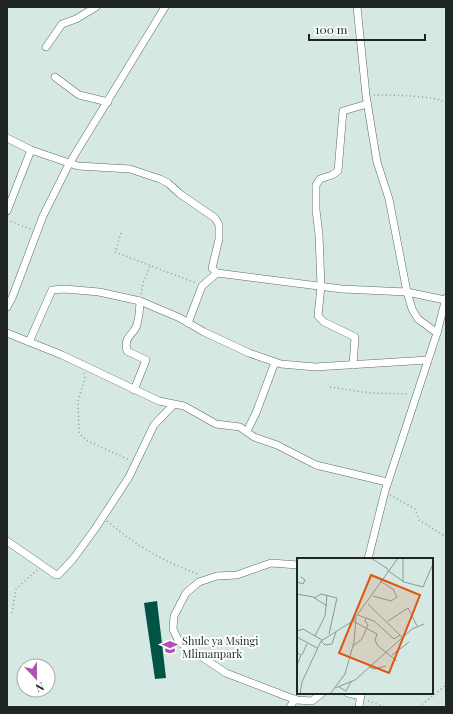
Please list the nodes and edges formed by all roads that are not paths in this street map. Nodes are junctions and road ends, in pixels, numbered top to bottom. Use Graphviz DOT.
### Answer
graph roads {
  1 [pos="96,7"];
  2 [pos="165,7"];
  3 [pos="357,7"];
  4 [pos="46,47"];
  5 [pos="55,76"];
  6 [pos="108,102"];
  7 [pos="367,104"];
  8 [pos="7,138"];
  9 [pos="31,150"];
  10 [pos="69,164"];
  11 [pos="7,211"];
  12 [pos="217,273"];
  13 [pos="320,286"];
  14 [pos="407,292"];
  15 [pos="446,299"];
  16 [pos="140,301"];
  17 [pos="7,307"];
  18 [pos="188,323"];
  19 [pos="7,333"];
  20 [pos="436,334"];
  21 [pos="29,342"];
  22 [pos="428,360"];
  23 [pos="275,362"];
  24 [pos="353,365"];
  25 [pos="134,390"];
  26 [pos="173,405"];
  27 [pos="247,431"];
  28 [pos="387,482"];
  29 [pos="7,541"];
  30 [pos="368,558"];
  31 [pos="297,565"];
  32 [pos="321,694"];
  33 [pos="360,696"];
  34 [pos="295,699"];
  35 [pos="290,707"];
  36 [pos="359,707"];
  1 -- 4 [label="street"];
  2 -- 6 [label="street"];
  3 -- 7 [label="street"];
  5 -- 6 [label="street"];
  6 -- 10 [label="street"];
  7 -- 13 [label="street"];
  7 -- 14 [label="street"];
  8 -- 9 [label="street"];
  9 -- 10 [label="street"];
  9 -- 11 [label="street"];
  10 -- 12 [label="street"];
  10 -- 17 [label="street"];
  12 -- 13 [label="street"];
  12 -- 18 [label="street"];
  13 -- 14 [label="street"];
  13 -- 24 [label="street"];
  14 -- 15 [label="street"];
  14 -- 20 [label="street"];
  15 -- 20 [label="street"];
  16 -- 18 [label="street"];
  16 -- 21 [label="street"];
  16 -- 25 [label="street"];
  18 -- 23 [label="street"];
  19 -- 21 [label="street"];
  20 -- 22 [label="street"];
  21 -- 25 [label="street"];
  22 -- 24 [label="street"];
  22 -- 28 [label="street"];
  23 -- 24 [label="street"];
  23 -- 27 [label="street"];
  25 -- 26 [label="street"];
  26 -- 27 [label="street"];
  26 -- 29 [label="street"];
  27 -- 28 [label="street"];
  28 -- 30 [label="street"];
  31 -- 34 [label="street"];
  32 -- 34 [label="street"];
  33 -- 36 [label="street"];
  34 -- 35 [label="street"];
}
